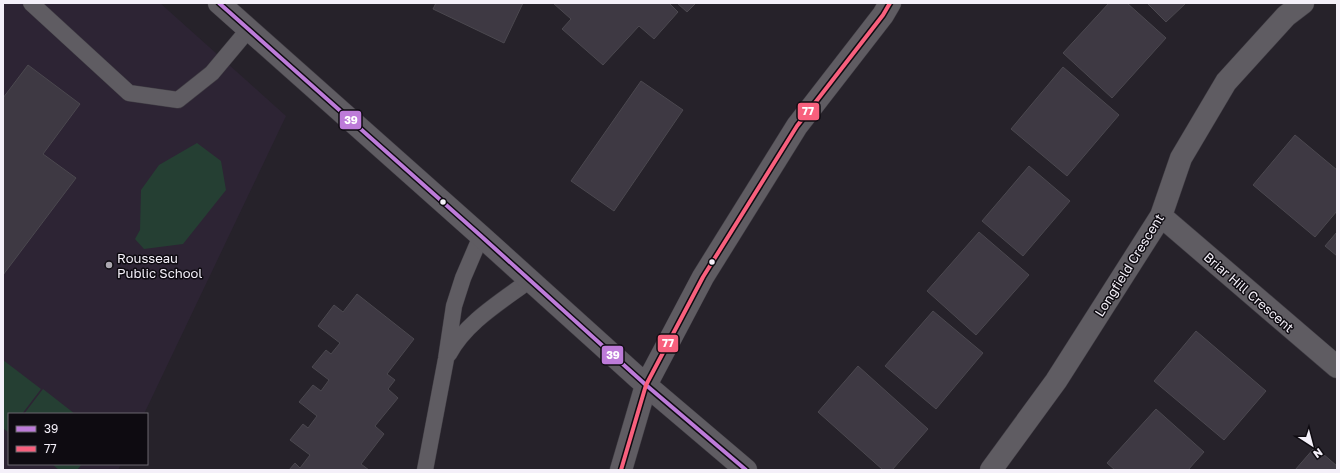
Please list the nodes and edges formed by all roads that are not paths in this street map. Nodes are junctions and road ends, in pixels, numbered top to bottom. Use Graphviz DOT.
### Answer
graph roads {
  1 [pos="31,3"];
  2 [pos="219,3"];
  3 [pos="1304,3"];
  4 [pos="891,7"];
  5 [pos="248,30"];
  6 [pos="1161,216"];
  7 [pos="481,236"];
  8 [pos="530,280"];
  9 [pos="446,359"];
  10 [pos="1337,368"];
  11 [pos="646,385"];
  12 [pos="425,470"];
  13 [pos="621,470"];
  14 [pos="746,470"];
  15 [pos="991,470"];
  1 -- 5 [label="lane"];
  2 -- 5 [label="main road"];
  3 -- 6 [label="main road, Longfield Crescent"];
  4 -- 11 [label="main road"];
  5 -- 7 [label="main road"];
  6 -- 10 [label="main road, Briar Hill Crescent"];
  6 -- 15 [label="main road, Longfield Crescent"];
  7 -- 8 [label="main road"];
  7 -- 9 [label="lane"];
  8 -- 9 [label="lane"];
  8 -- 11 [label="main road"];
  9 -- 12 [label="lane"];
  11 -- 13 [label="main road"];
  11 -- 14 [label="main road"];
}
